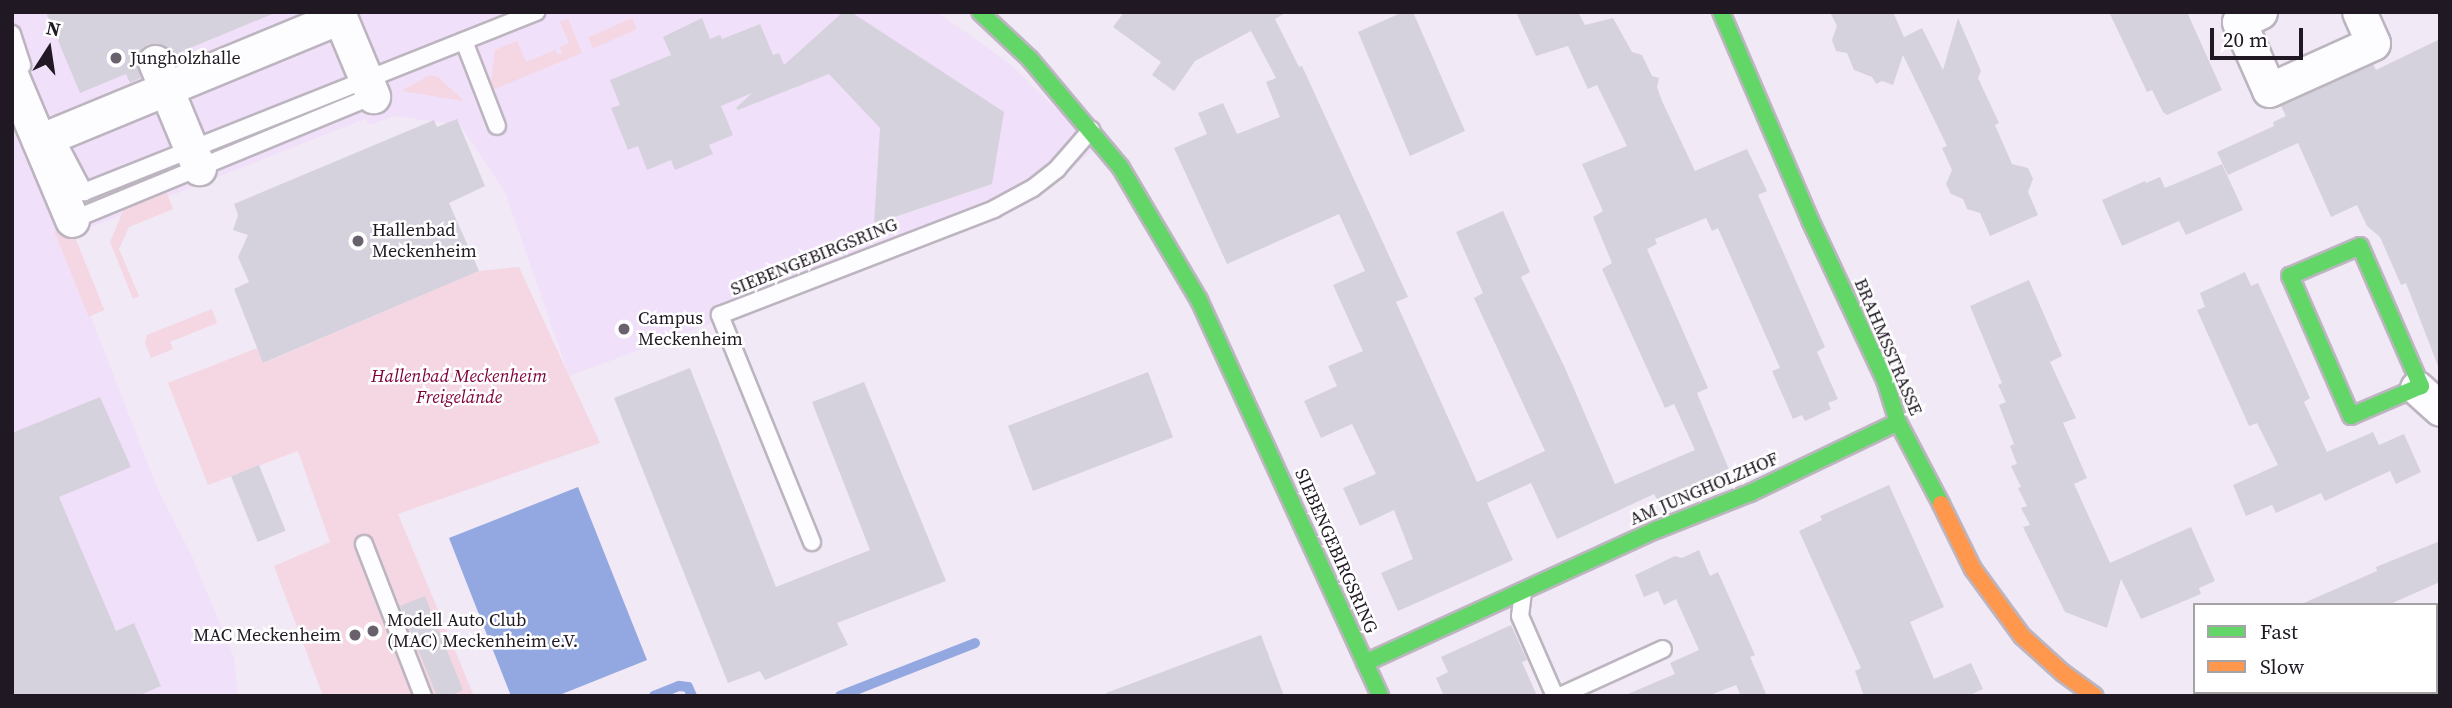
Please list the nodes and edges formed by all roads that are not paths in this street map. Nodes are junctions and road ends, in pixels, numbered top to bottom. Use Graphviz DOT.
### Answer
graph roads {
  1 [pos="536,12"];
  2 [pos="980,12"];
  3 [pos="1721,12"];
  4 [pos="2359,12"];
  5 [pos="340,14"];
  6 [pos="2244,15"];
  7 [pos="12,34"];
  8 [pos="464,41"];
  9 [pos="15,67"];
  10 [pos="160,76"];
  11 [pos="370,88"];
  12 [pos="497,126"];
  13 [pos="1091,130"];
  14 [pos="47,138"];
  15 [pos="195,158"];
  16 [pos="72,220"];
  17 [pos="2428,398"];
  18 [pos="1898,422"];
  19 [pos="812,542"];
  20 [pos="364,544"];
  21 [pos="1524,590"];
  22 [pos="1663,649"];
  23 [pos="1365,663"];
  24 [pos="422,696"];
  25 [pos="1380,696"];
  26 [pos="1558,696"];
  27 [pos="2095,696"];
  1 -- 8 [label="lane"];
  2 -- 13 [label="street, SIEBENGEBIRGSRING"];
  3 -- 18 [label="street, BRAHMSSTRASSE"];
  4 -- 6 [label="street"];
  5 -- 10 [label="street"];
  5 -- 11 [label="street"];
  7 -- 9 [label="lane"];
  8 -- 11 [label="lane"];
  8 -- 12 [label="lane"];
  9 -- 14 [label="street"];
  10 -- 14 [label="street"];
  10 -- 15 [label="street"];
  11 -- 15 [label="lane"];
  13 -- 19 [label="lane, SIEBENGEBIRGSRING"];
  13 -- 23 [label="street, SIEBENGEBIRGSRING"];
  14 -- 15 [label="lane"];
  14 -- 16 [label="street"];
  15 -- 16 [label="lane"];
  17 -- 17 [label="street"];
  18 -- 21 [label="street, AM JUNGHOLZHOF"];
  18 -- 27 [label="street, BRAHMSSTRASSE"];
  20 -- 24 [label="lane"];
  21 -- 23 [label="street, AM JUNGHOLZHOF"];
  21 -- 26 [label="lane"];
  22 -- 26 [label="lane"];
  23 -- 25 [label="street, SIEBENGEBIRGSRING"];
}
